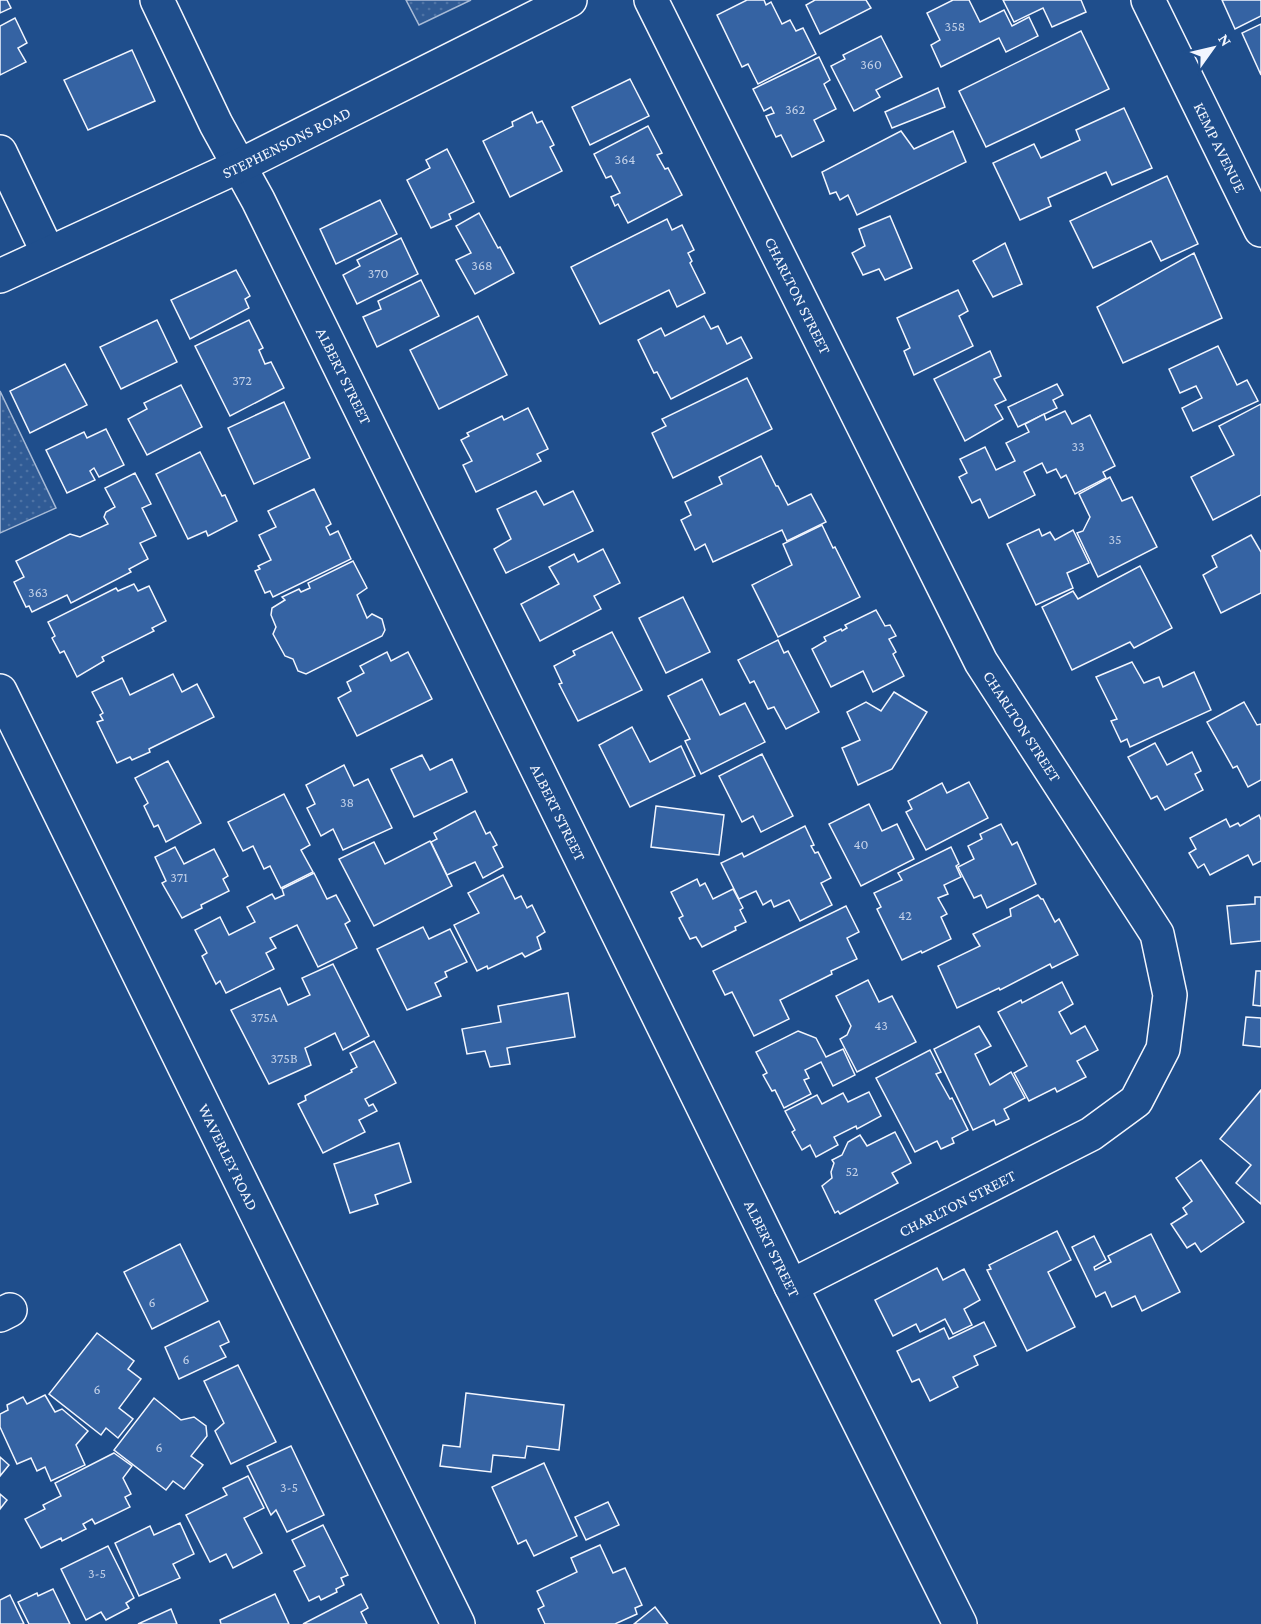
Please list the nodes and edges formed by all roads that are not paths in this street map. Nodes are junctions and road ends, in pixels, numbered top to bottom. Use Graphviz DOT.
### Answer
graph roads {
  1 [pos="157,0"];
  2 [pos="570,0"];
  3 [pos="651,0"];
  4 [pos="1148,0"];
  5 [pos="0,152"];
  6 [pos="239,166"];
  7 [pos="1261,230"];
  8 [pos="48,253"];
  9 [pos="0,276"];
  10 [pos="0,691"];
  11 [pos="791,1286"];
  12 [pos="458,1624"];
  13 [pos="960,1624"];
  1 -- 6 [label="street, ALBERT STREET"];
  2 -- 6 [label="street, STEPHENSONS ROAD"];
  3 -- 11 [label="street, CHARLTON STREET"];
  4 -- 7 [label="street, KEMP AVENUE"];
  5 -- 8 [label="street"];
  6 -- 8 [label="street, STEPHENSONS ROAD"];
  6 -- 11 [label="street, ALBERT STREET"];
  8 -- 9 [label="street, STEPHENSONS ROAD"];
  10 -- 12 [label="street, WAVERLEY ROAD"];
  11 -- 13 [label="street, ALBERT STREET"];
}
